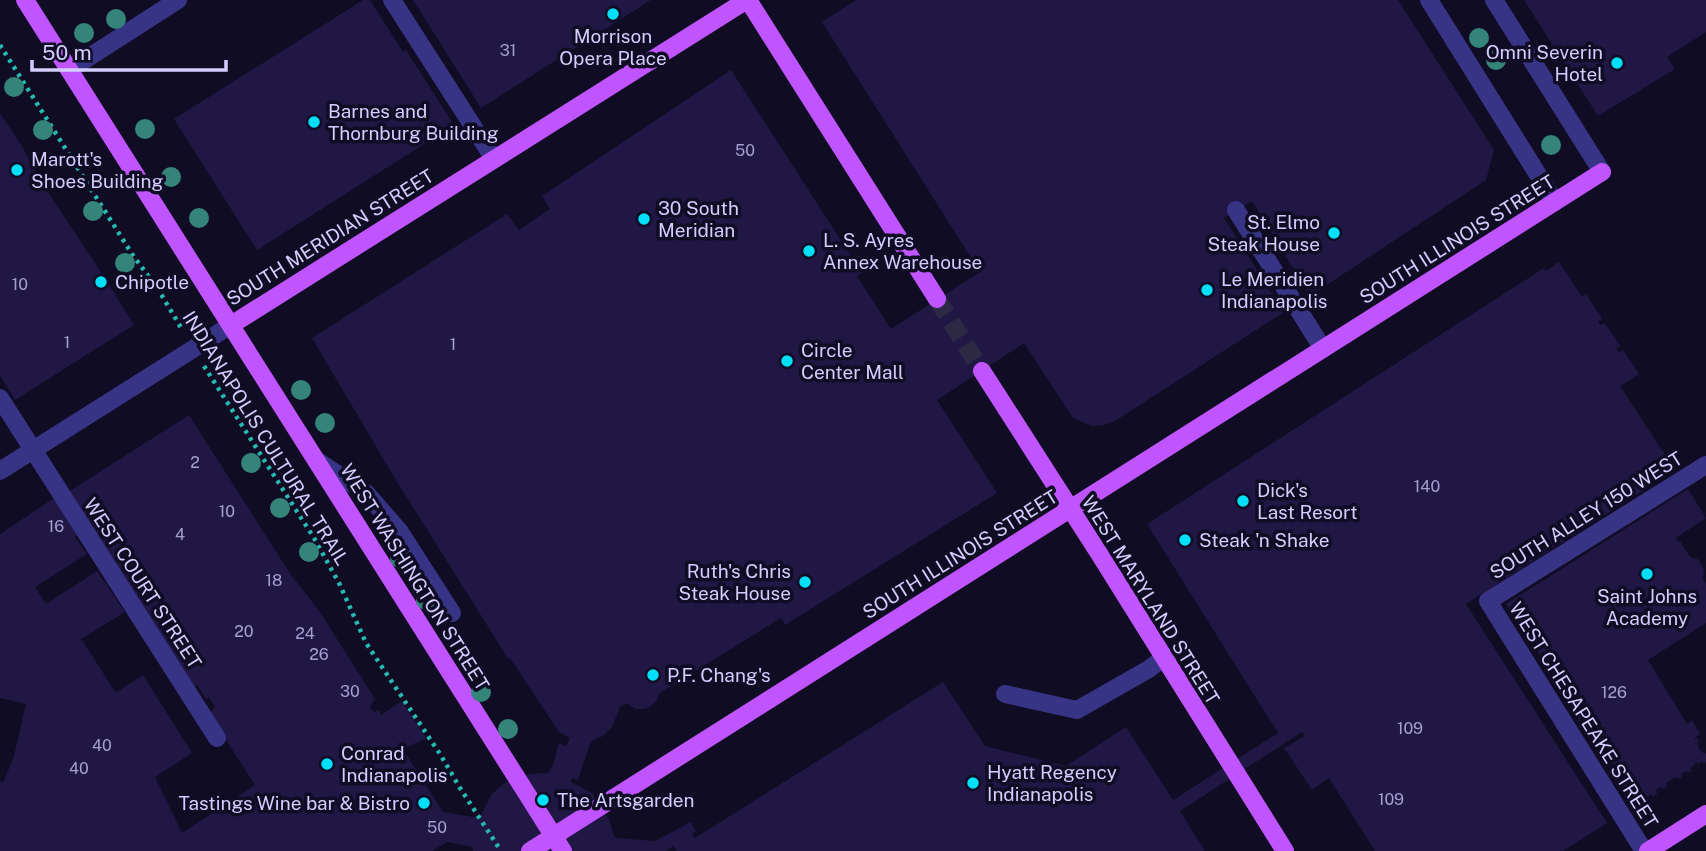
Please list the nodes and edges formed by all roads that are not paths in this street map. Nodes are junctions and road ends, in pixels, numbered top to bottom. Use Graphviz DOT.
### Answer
graph roads {
  1 [pos="24,0"];
  2 [pos="178,0"];
  3 [pos="392,0"];
  4 [pos="748,0"];
  5 [pos="1429,0"];
  6 [pos="1494,0"];
  7 [pos="69,70"];
  8 [pos="494,159"];
  9 [pos="1602,172"];
  10 [pos="1555,202"];
  11 [pos="1236,210"];
  12 [pos="937,299"];
  13 [pos="231,325"];
  14 [pos="1323,349"];
  15 [pos="982,371"];
  16 [pos="0,398"];
  17 [pos="33,450"];
  18 [pos="316,460"];
  19 [pos="1706,465"];
  20 [pos="0,471"];
  21 [pos="1070,509"];
  22 [pos="1488,601"];
  23 [pos="452,613"];
  24 [pos="1163,658"];
  25 [pos="1005,694"];
  26 [pos="217,738"];
  27 [pos="1706,814"];
  28 [pos="558,843"];
  29 [pos="530,851"];
  30 [pos="1285,851"];
  31 [pos="1646,851"];
  1 -- 7 [label="main road, WEST WASHINGTON STREET"];
  2 -- 7 [label="street"];
  3 -- 8 [label="street"];
  4 -- 8 [label="main road, SOUTH MERIDIAN STREET"];
  4 -- 12 [label="main road"];
  5 -- 10 [label="street"];
  6 -- 9 [label="street"];
  7 -- 13 [label="main road, WEST WASHINGTON STREET"];
  8 -- 13 [label="main road, SOUTH MERIDIAN STREET"];
  9 -- 10 [label="main road, SOUTH ILLINOIS STREET"];
  10 -- 14 [label="main road, SOUTH ILLINOIS STREET"];
  11 -- 14 [label="street"];
  13 -- 17 [label="street"];
  13 -- 18 [label="main road, WEST WASHINGTON STREET"];
  14 -- 21 [label="main road, SOUTH ILLINOIS STREET"];
  15 -- 21 [label="main road, WEST MARYLAND STREET"];
  16 -- 17 [label="street, WEST COURT STREET"];
  17 -- 20 [label="street"];
  17 -- 26 [label="street, WEST COURT STREET"];
  18 -- 23 [label="street"];
  18 -- 28 [label="main road, WEST WASHINGTON STREET"];
  19 -- 22 [label="street, SOUTH ALLEY 150 WEST"];
  21 -- 24 [label="main road, WEST MARYLAND STREET"];
  21 -- 28 [label="main road, SOUTH ILLINOIS STREET"];
  22 -- 31 [label="street, WEST CHESAPEAKE STREET"];
  24 -- 25 [label="street"];
  24 -- 30 [label="main road, WEST MARYLAND STREET"];
  27 -- 31 [label="main road"];
  28 -- 29 [label="main road, SOUTH ILLINOIS STREET"];
}
